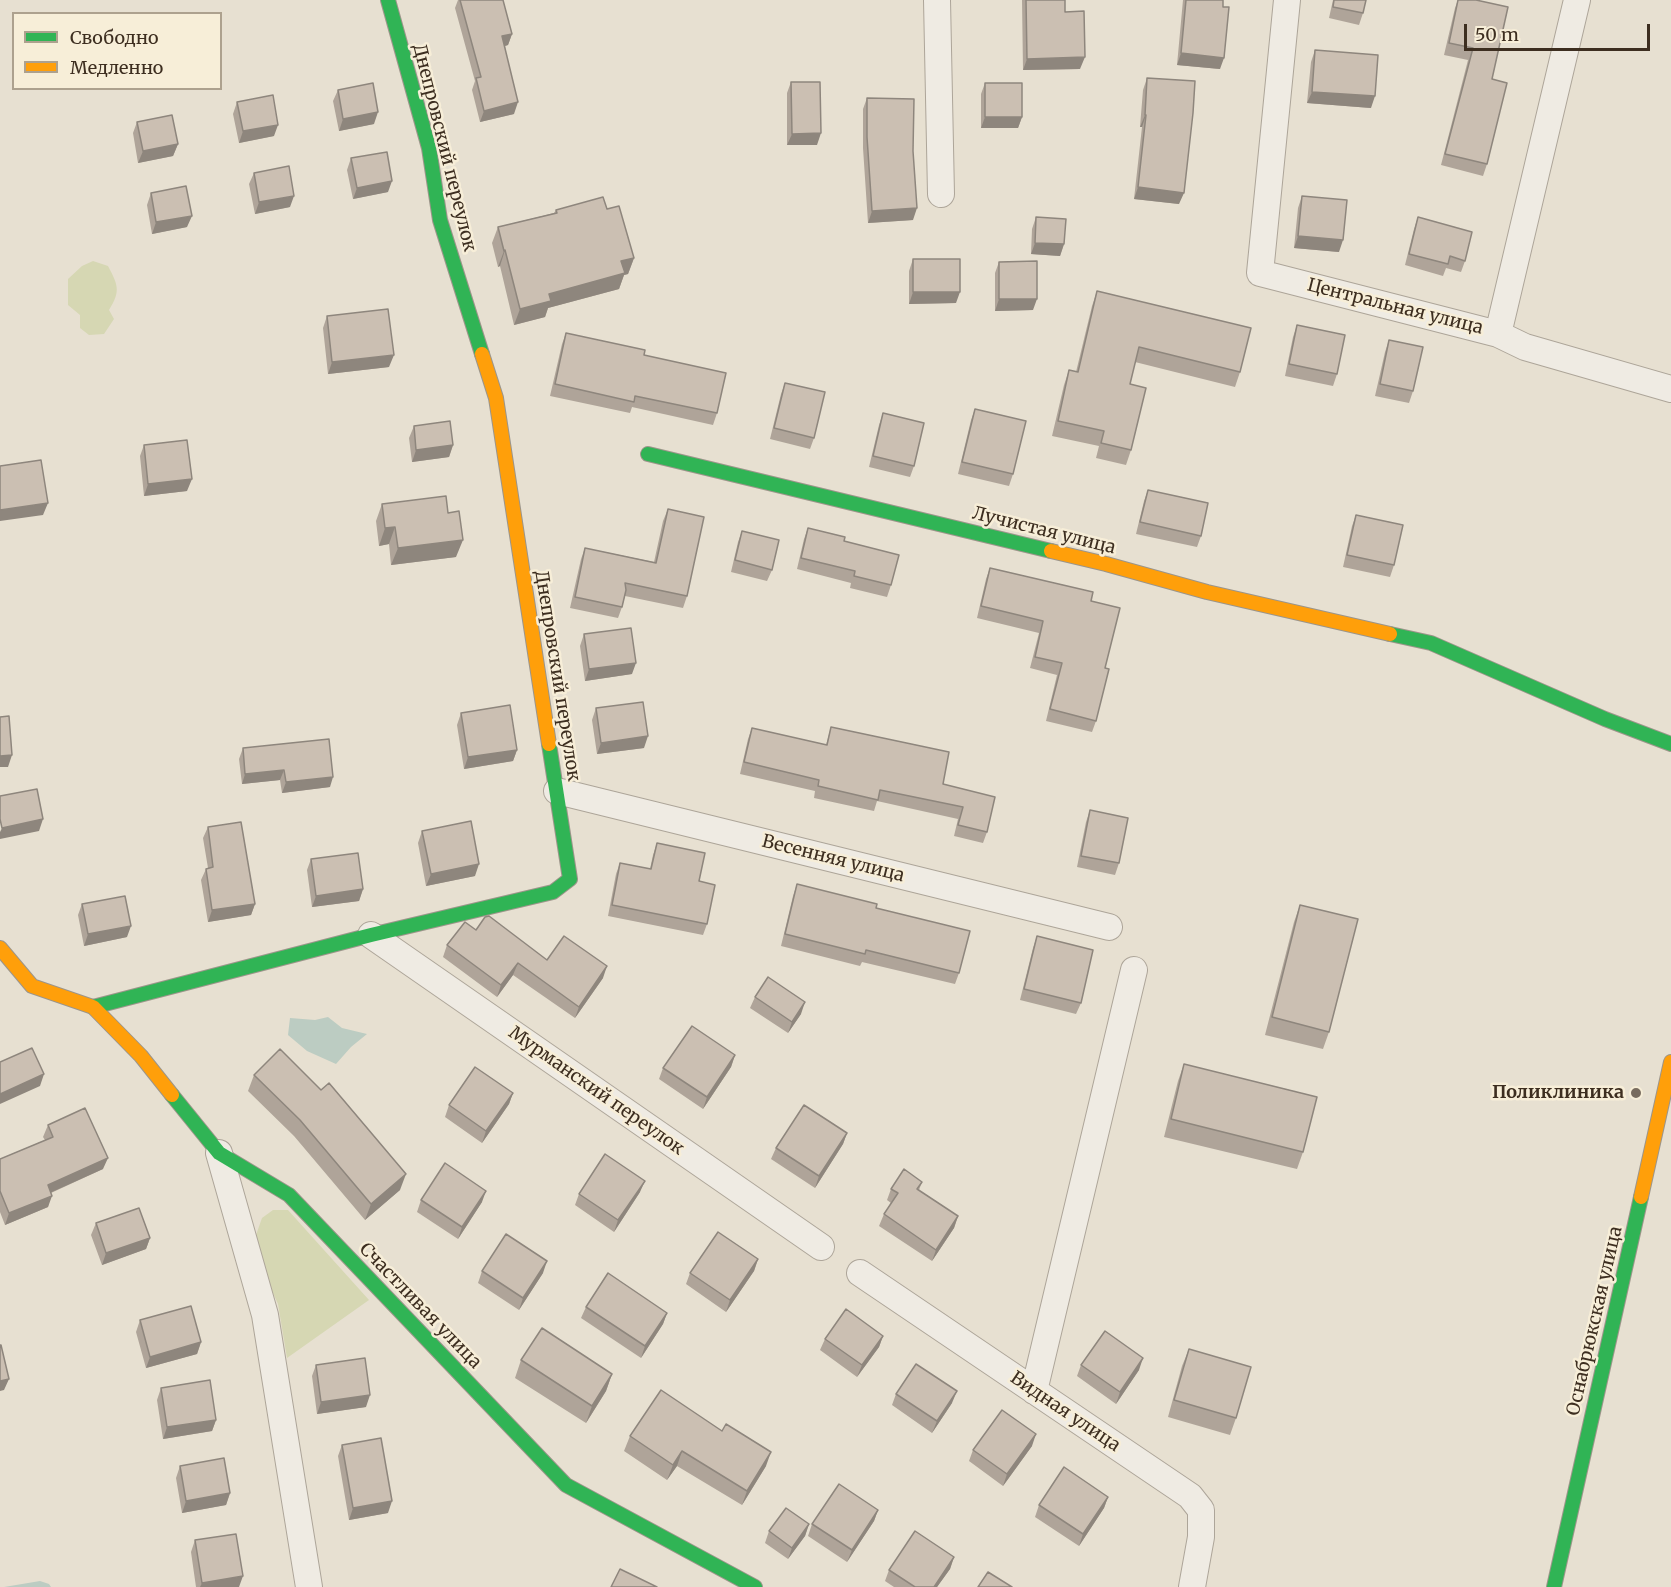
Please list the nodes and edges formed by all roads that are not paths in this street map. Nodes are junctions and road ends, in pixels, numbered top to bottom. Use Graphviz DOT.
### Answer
graph roads {
  1 [pos="388,0"];
  2 [pos="937,0"];
  3 [pos="1287,0"];
  4 [pos="1577,0"];
  5 [pos="941,194"];
  6 [pos="1498,334"];
  7 [pos="1671,389"];
  8 [pos="648,454"];
  9 [pos="1671,744"];
  10 [pos="557,791"];
  11 [pos="1109,927"];
  12 [pos="371,935"];
  13 [pos="0,948"];
  14 [pos="1134,970"];
  15 [pos="93,1007"];
  16 [pos="1671,1062"];
  17 [pos="219,1153"];
  18 [pos="820,1247"];
  19 [pos="860,1273"];
  20 [pos="1034,1390"];
  21 [pos="309,1587"];
  22 [pos="755,1587"];
  23 [pos="1192,1587"];
  24 [pos="1554,1587"];
  1 -- 10 [label="street, Днепровский переулок"];
  2 -- 5 [label="street"];
  3 -- 6 [label="street, Центральная улица"];
  4 -- 6 [label="street, Центральная улица"];
  6 -- 7 [label="street"];
  8 -- 9 [label="street, Лучистая улица"];
  10 -- 11 [label="street, Весенняя улица"];
  10 -- 12 [label="street, Днепровский переулок"];
  12 -- 15 [label="street, Днепровский переулок"];
  12 -- 18 [label="street, Мурманский переулок"];
  13 -- 15 [label="street"];
  14 -- 20 [label="street"];
  15 -- 17 [label="street, Счастливая улица"];
  16 -- 24 [label="street, Оснабрюкская улица"];
  17 -- 21 [label="street"];
  17 -- 22 [label="street, Счастливая улица"];
  19 -- 20 [label="street, Видная улица"];
  20 -- 23 [label="street, Видная улица"];
}
